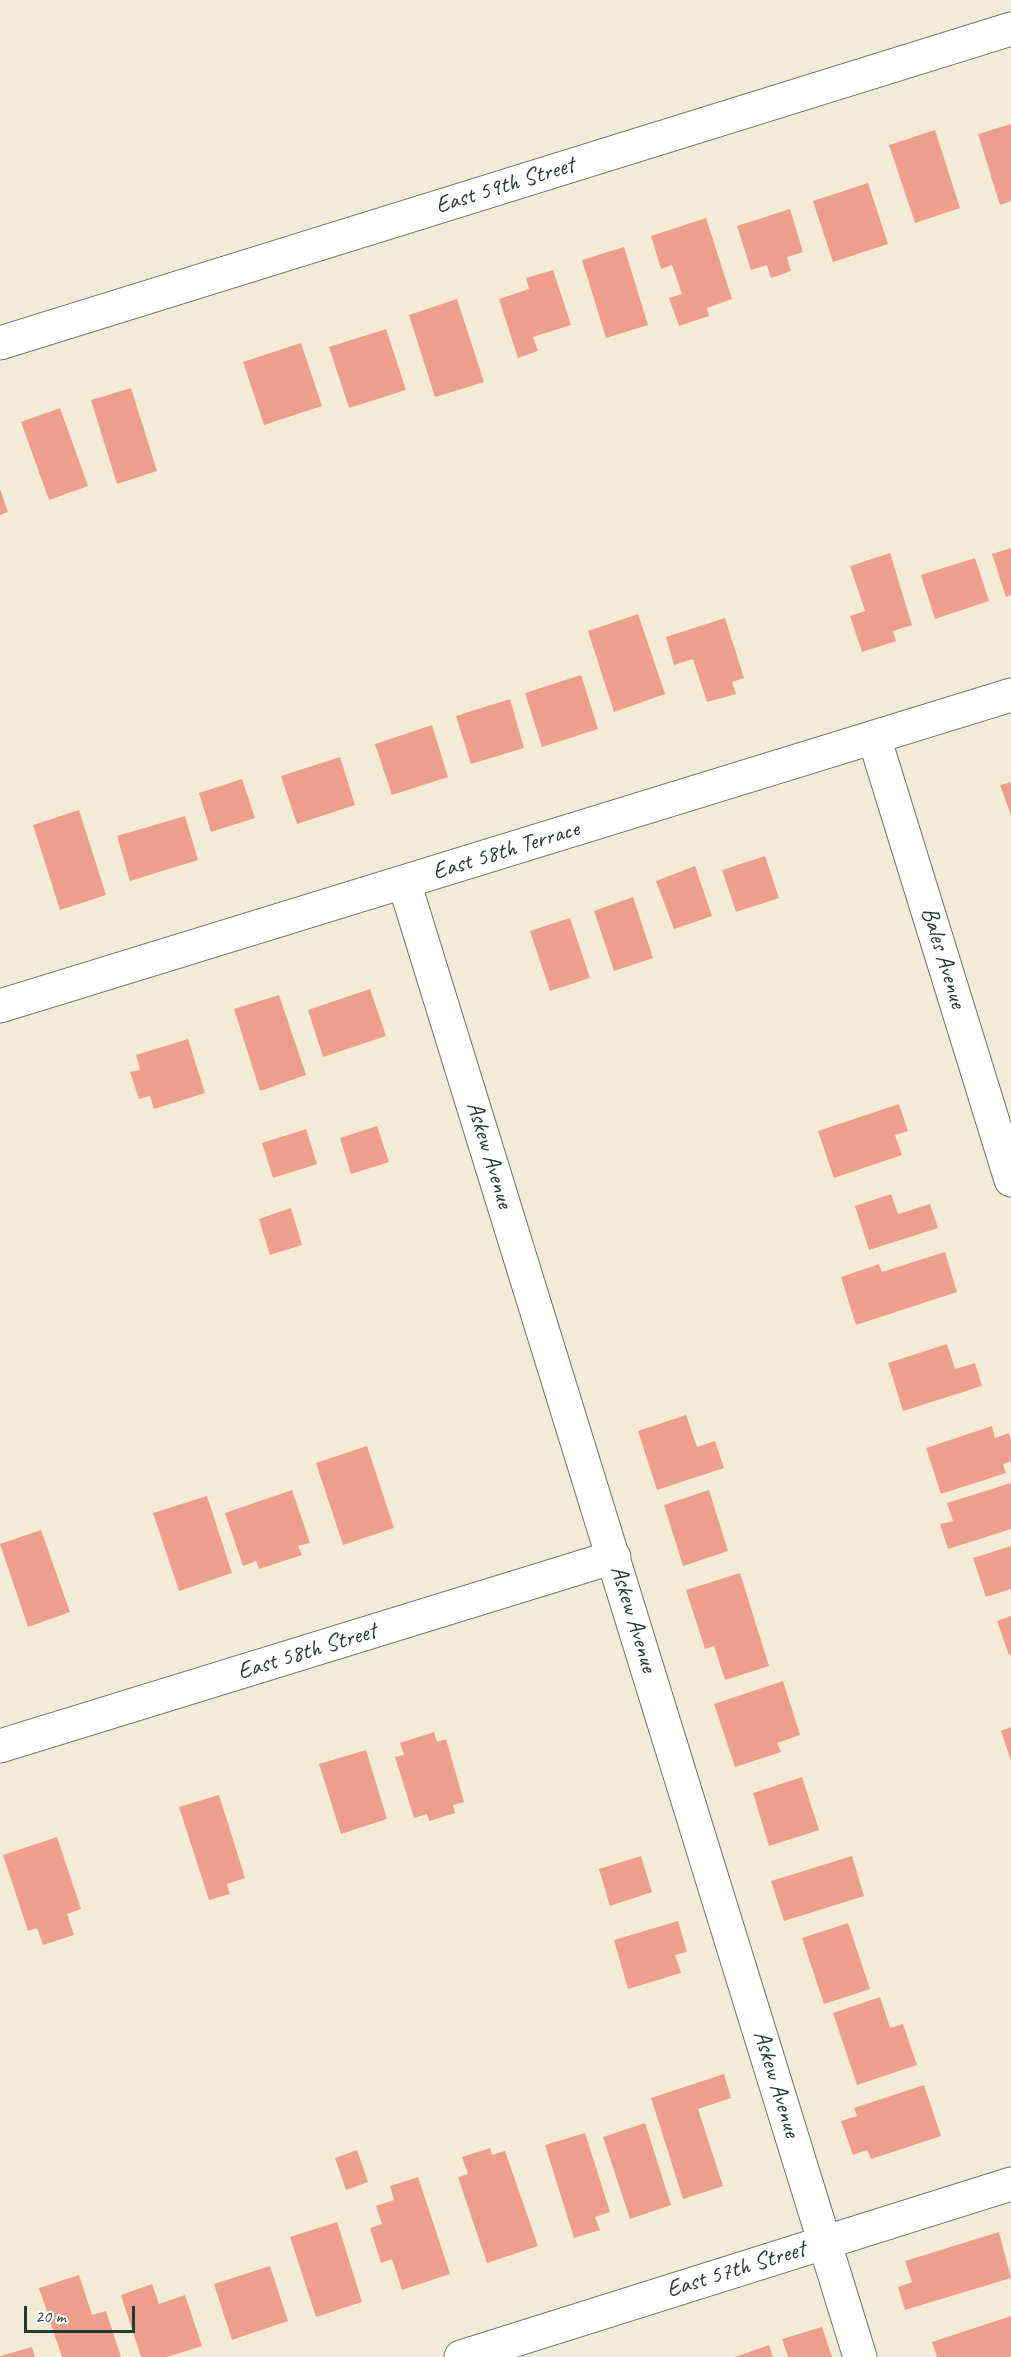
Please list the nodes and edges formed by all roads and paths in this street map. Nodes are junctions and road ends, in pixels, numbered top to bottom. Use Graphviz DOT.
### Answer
graph roads {
  1 [pos="1011,29"];
  2 [pos="0,343"];
  3 [pos="1011,695"];
  4 [pos="874,737"];
  5 [pos="404,882"];
  6 [pos="0,1006"];
  7 [pos="1011,1180"];
  8 [pos="614,1557"];
  9 [pos="0,1746"];
  10 [pos="1011,2184"];
  11 [pos="825,2242"];
  12 [pos="461,2357"];
  13 [pos="860,2357"];
  1 -- 2 [label="street, East 59th Street"];
  3 -- 4 [label="street, East 58th Terrace"];
  4 -- 5 [label="street, East 58th Terrace"];
  4 -- 7 [label="street, Bales Avenue"];
  5 -- 6 [label="street, East 58th Terrace"];
  5 -- 8 [label="street, Askew Avenue"];
  8 -- 9 [label="street, East 58th Street"];
  8 -- 11 [label="street, Askew Avenue"];
  10 -- 11 [label="street, East 57th Street"];
  11 -- 12 [label="street, East 57th Street"];
  11 -- 13 [label="street, Askew Avenue"];
}
